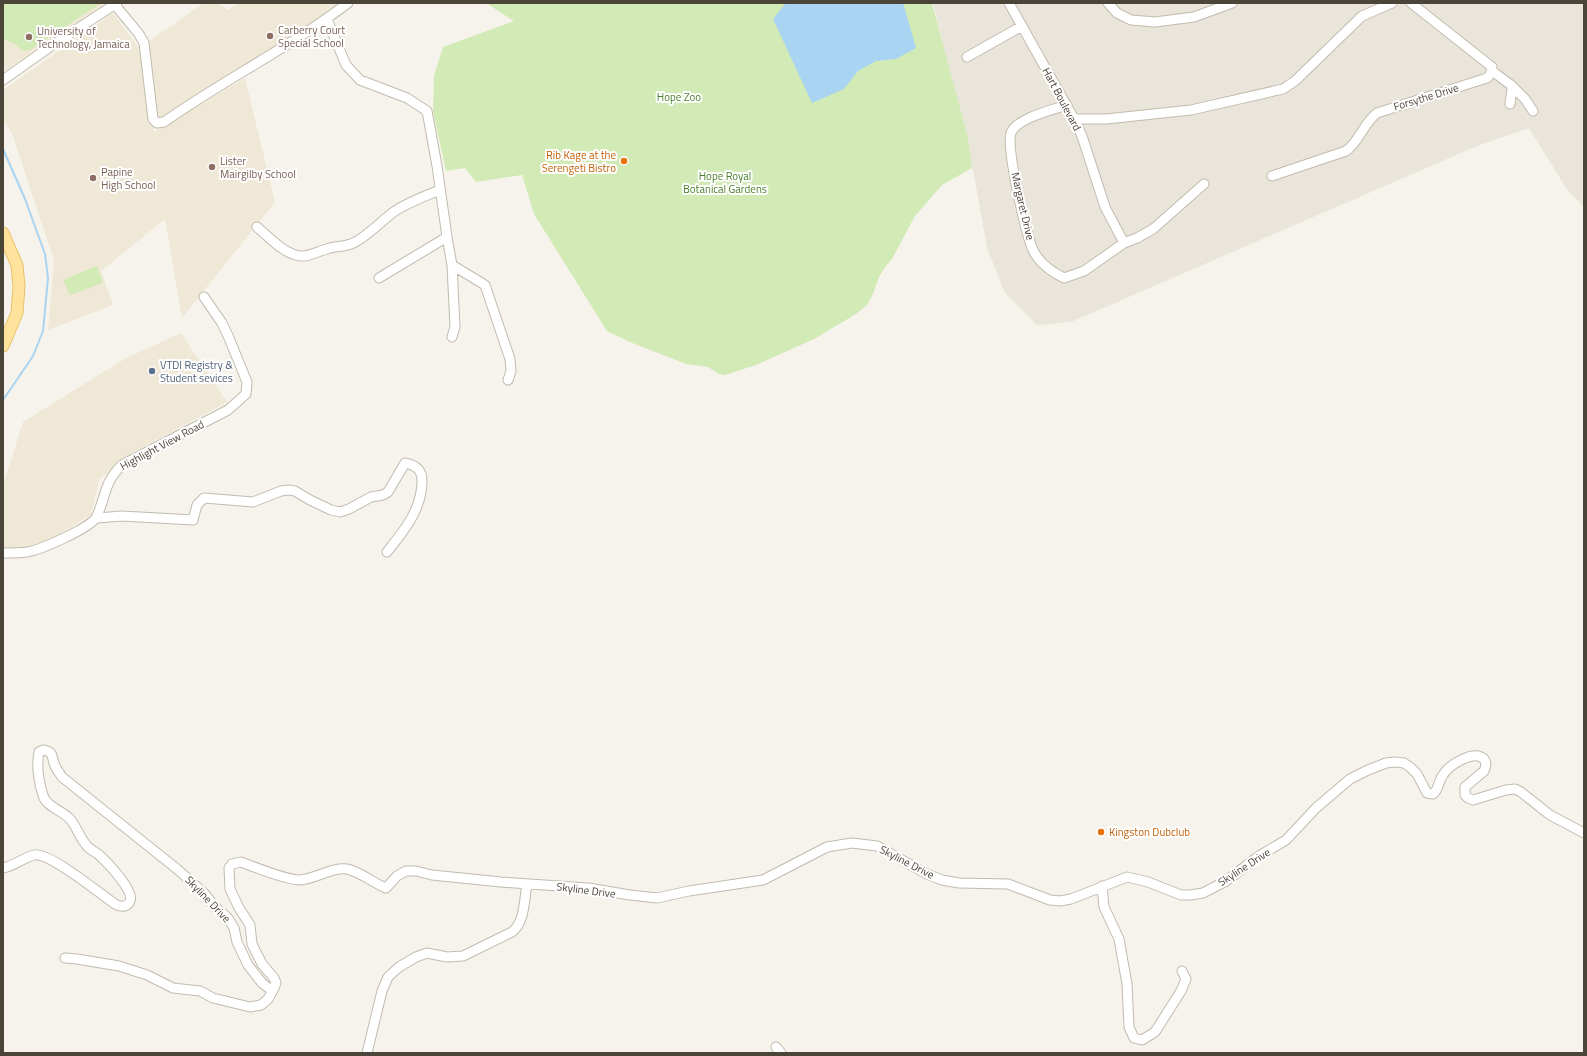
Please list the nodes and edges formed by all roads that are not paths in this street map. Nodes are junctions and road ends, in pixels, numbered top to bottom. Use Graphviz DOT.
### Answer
graph roads {
  1 [pos="348,3"];
  2 [pos="1009,3"];
  3 [pos="1108,3"];
  4 [pos="1232,3"];
  5 [pos="1392,3"];
  6 [pos="1411,3"];
  7 [pos="116,4"];
  8 [pos="327,19"];
  9 [pos="1022,26"];
  10 [pos="967,57"];
  11 [pos="1492,71"];
  12 [pos="3,80"];
  13 [pos="1511,85"];
  14 [pos="1510,104"];
  15 [pos="1067,105"];
  16 [pos="1533,111"];
  17 [pos="1074,119"];
  18 [pos="1272,176"];
  19 [pos="1204,184"];
  20 [pos="440,190"];
  21 [pos="257,227"];
  22 [pos="3,233"];
  23 [pos="447,237"];
  24 [pos="1124,242"];
  25 [pos="452,264"];
  26 [pos="378,278"];
  27 [pos="204,297"];
  28 [pos="452,337"];
  29 [pos="3,346"];
  30 [pos="508,380"];
  31 [pos="97,518"];
  32 [pos="387,552"];
  33 [pos="3,554"];
  34 [pos="1584,833"];
  35 [pos="3,868"];
  36 [pos="527,884"];
  37 [pos="1102,886"];
  38 [pos="65,958"];
  39 [pos="1182,971"];
  40 [pos="274,988"];
  41 [pos="368,1053"];
  1 -- 8 [label="street"];
  2 -- 9 [label="street, Hart Boulevard"];
  3 -- 4 [label="street"];
  5 -- 17 [label="street"];
  6 -- 11 [label="street"];
  7 -- 8 [label="street"];
  7 -- 12 [label="street"];
  8 -- 20 [label="street"];
  9 -- 10 [label="street"];
  9 -- 15 [label="street, Hart Boulevard"];
  11 -- 13 [label="street"];
  11 -- 18 [label="street, Forsythe Drive"];
  13 -- 14 [label="street"];
  13 -- 16 [label="street"];
  15 -- 17 [label="street, Hart Boulevard"];
  15 -- 24 [label="street, Margaret Drive"];
  17 -- 24 [label="street, Hart Boulevard"];
  19 -- 24 [label="street, Margaret Drive"];
  20 -- 21 [label="street"];
  20 -- 23 [label="street"];
  22 -- 29 [label="main road"];
  23 -- 25 [label="street"];
  23 -- 26 [label="street"];
  25 -- 28 [label="street"];
  25 -- 30 [label="street"];
  27 -- 31 [label="street, Highlight View Road"];
  31 -- 32 [label="street"];
  31 -- 33 [label="street"];
  34 -- 37 [label="street, Skyline Drive"];
  35 -- 40 [label="street, Skyline Drive"];
  36 -- 37 [label="street, Skyline Drive"];
  36 -- 40 [label="street, Skyline Drive"];
  36 -- 41 [label="street"];
  37 -- 39 [label="street"];
  38 -- 40 [label="street"];
}
